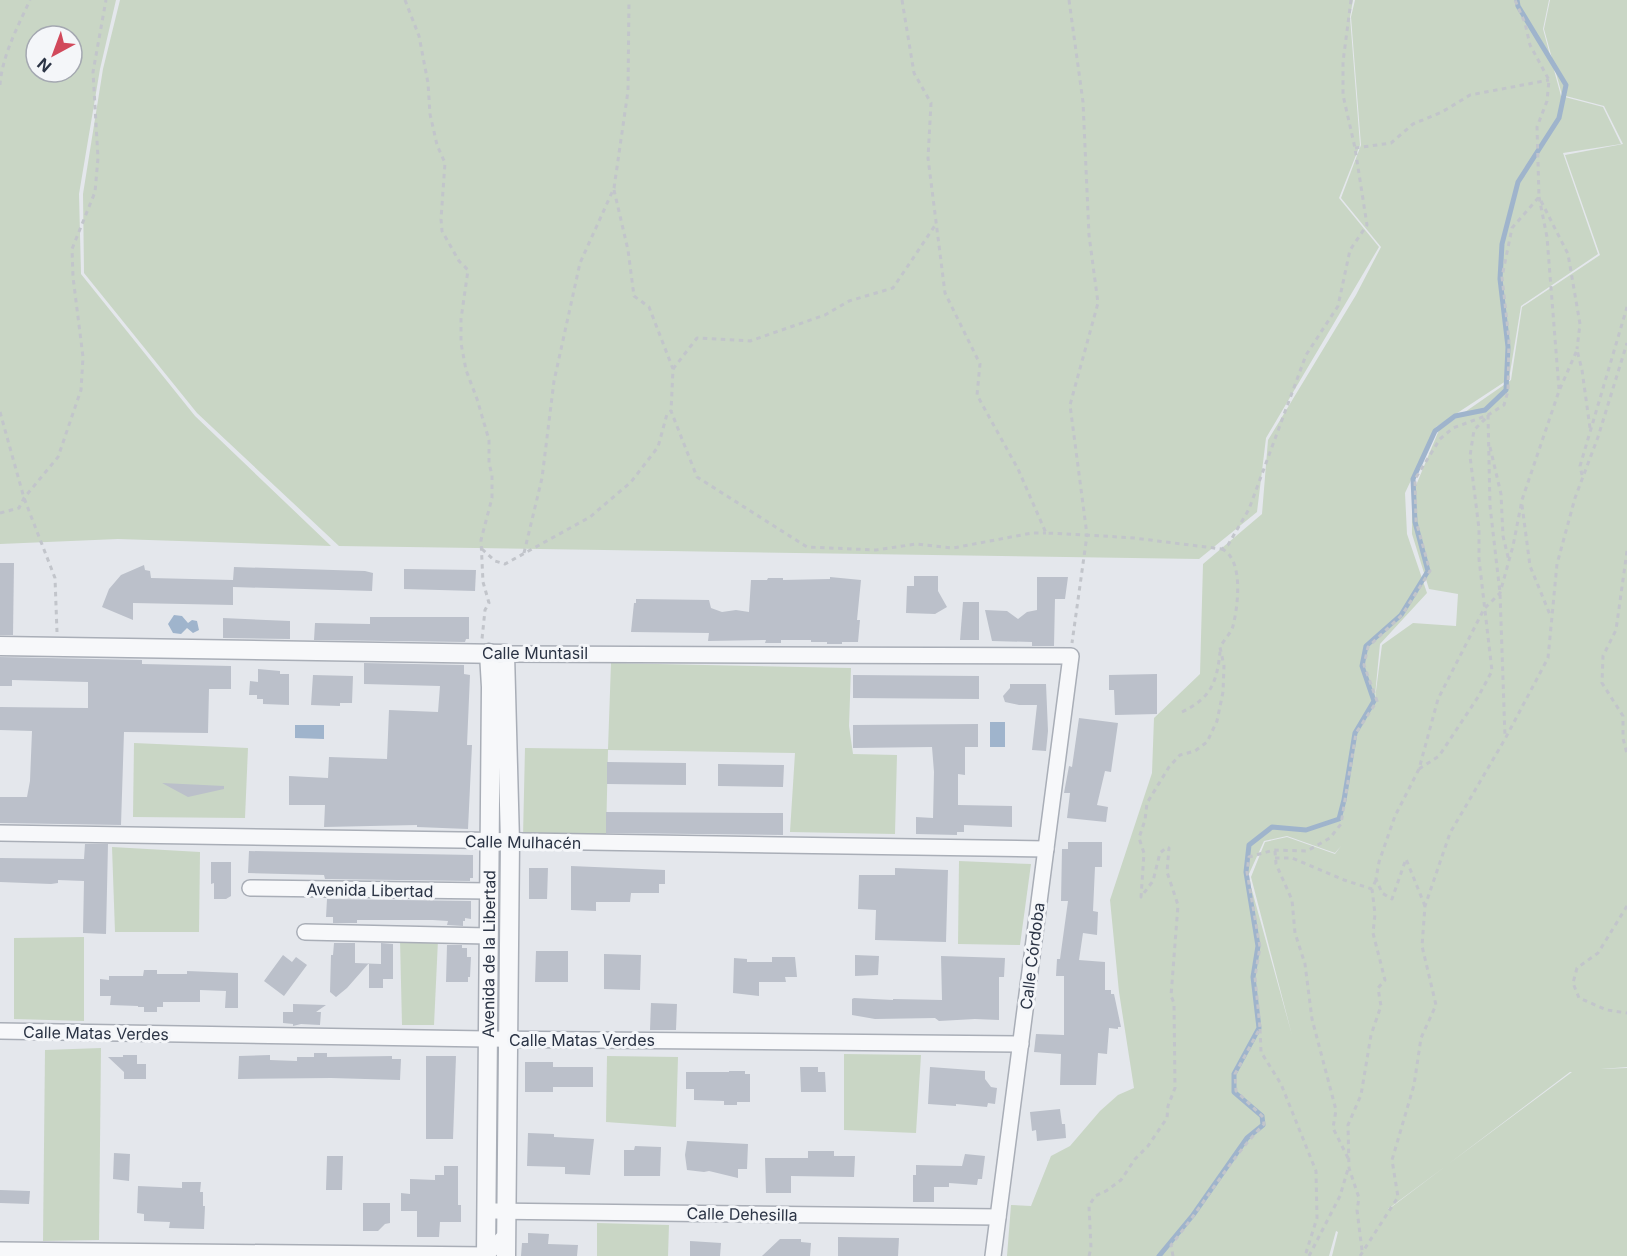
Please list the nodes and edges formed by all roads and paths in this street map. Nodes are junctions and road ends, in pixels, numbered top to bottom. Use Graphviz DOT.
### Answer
graph roads {
  1 [pos="30,0"];
  2 [pos="106,0"];
  3 [pos="405,0"];
  4 [pos="629,0"];
  5 [pos="902,0"];
  6 [pos="1069,0"];
  7 [pos="1351,0"];
  8 [pos="1515,0"];
  9 [pos="1549,80"];
  10 [pos="0,85"];
  11 [pos="1355,148"];
  12 [pos="614,188"];
  13 [pos="1539,197"];
  14 [pos="936,224"];
  15 [pos="1627,307"];
  16 [pos="1627,344"];
  17 [pos="1577,350"];
  18 [pos="673,369"];
  19 [pos="1559,391"];
  20 [pos="671,411"];
  21 [pos="0,412"];
  22 [pos="1488,416"];
  23 [pos="1590,428"];
  24 [pos="1488,439"];
  25 [pos="1582,478"];
  26 [pos="24,498"];
  27 [pos="1522,500"];
  28 [pos="0,513"];
  29 [pos="1046,533"];
  30 [pos="1087,535"];
  31 [pos="482,549"];
  32 [pos="1222,549"];
  33 [pos="1627,551"];
  34 [pos="524,553"];
  35 [pos="1509,561"];
  36 [pos="1500,593"];
  37 [pos="1484,609"];
  38 [pos="1552,620"];
  39 [pos="0,646"];
  40 [pos="57,647"];
  41 [pos="1220,647"];
  42 [pos="492,653"];
  43 [pos="1071,656"];
  44 [pos="1182,712"];
  45 [pos="1505,739"];
  46 [pos="1627,754"];
  47 [pos="1419,769"];
  48 [pos="0,833"];
  49 [pos="489,842"];
  50 [pos="510,842"];
  51 [pos="1046,849"];
  52 [pos="1275,850"];
  53 [pos="1275,858"];
  54 [pos="1376,879"];
  55 [pos="250,888"];
  56 [pos="1372,889"];
  57 [pos="489,891"];
  58 [pos="1425,906"];
  59 [pos="1627,906"];
  60 [pos="305,932"];
  61 [pos="488,936"];
  62 [pos="1627,1013"];
  63 [pos="1260,1028"];
  64 [pos="0,1031"];
  65 [pos="486,1040"];
  66 [pos="508,1040"];
  67 [pos="1021,1044"];
  68 [pos="1349,1160"];
  69 [pos="1348,1168"];
  70 [pos="486,1211"];
  71 [pos="505,1211"];
  72 [pos="998,1217"];
  73 [pos="506,1235"];
  74 [pos="0,1250"];
  75 [pos="1362,1251"];
  76 [pos="486,1255"];
  77 [pos="506,1256"];
  78 [pos="993,1256"];
  79 [pos="1089,1256"];
  80 [pos="1173,1256"];
  81 [pos="1307,1256"];
  82 [pos="1360,1256"];
  1 -- 10 [label="path"];
  2 -- 26 [label="path"];
  3 -- 31 [label="path"];
  4 -- 12 [label="path"];
  5 -- 14 [label="path"];
  6 -- 30 [label="path"];
  7 -- 11 [label="path"];
  8 -- 9 [label="path"];
  9 -- 11 [label="path"];
  9 -- 13 [label="path"];
  11 -- 32 [label="path"];
  12 -- 18 [label="path"];
  12 -- 34 [label="path"];
  13 -- 17 [label="path"];
  13 -- 19 [label="path"];
  13 -- 22 [label="path"];
  14 -- 18 [label="path"];
  14 -- 29 [label="path"];
  15 -- 23 [label="path"];
  16 -- 25 [label="path"];
  17 -- 19 [label="path"];
  17 -- 23 [label="path"];
  18 -- 20 [label="path"];
  19 -- 27 [label="path"];
  20 -- 29 [label="path"];
  20 -- 34 [label="path"];
  21 -- 26 [label="path"];
  22 -- 24 [label="path"];
  22 -- 37 [label="path"];
  22 -- 52 [label="path"];
  23 -- 25 [label="path"];
  24 -- 35 [label="path"];
  24 -- 36 [label="path"];
  25 -- 38 [label="path"];
  26 -- 28 [label="path"];
  26 -- 40 [label="path"];
  27 -- 35 [label="path"];
  27 -- 38 [label="path"];
  29 -- 30 [label="path"];
  30 -- 32 [label="path"];
  30 -- 43 [label="path"];
  31 -- 34 [label="path"];
  31 -- 42 [label="path"];
  32 -- 41 [label="path"];
  33 -- 46 [label="path"];
  35 -- 36 [label="path"];
  36 -- 37 [label="path"];
  36 -- 45 [label="path"];
  37 -- 47 [label="path"];
  37 -- 47 [label="path"];
  38 -- 45 [label="path"];
  39 -- 40 [label="street, Calle Muntasil"];
  40 -- 42 [label="street, Calle Muntasil"];
  41 -- 44 [label="path"];
  41 -- 79 [label="path"];
  42 -- 43 [label="street, Calle Muntasil"];
  42 -- 49 [label="street, Avenida de la Libertad"];
  42 -- 50 [label="street, Avenida de la Libertad"];
  43 -- 51 [label="street, Calle Córdoba"];
  45 -- 58 [label="path"];
  47 -- 54 [label="path"];
  48 -- 49 [label="street, Calle Mulhacén"];
  49 -- 50 [label="street, Calle Mulhacén"];
  49 -- 57 [label="street, Avenida de la Libertad"];
  50 -- 51 [label="street, Calle Mulhacén"];
  50 -- 66 [label="street, Avenida de la Libertad"];
  51 -- 67 [label="street, Calle Córdoba"];
  52 -- 53 [label="path"];
  52 -- 63 [label="path"];
  53 -- 56 [label="path"];
  53 -- 68 [label="path"];
  54 -- 56 [label="path"];
  54 -- 58 [label="path"];
  55 -- 57 [label="street, Avenida Libertad"];
  56 -- 68 [label="path"];
  57 -- 61 [label="street, Avenida de la Libertad"];
  58 -- 75 [label="path"];
  59 -- 62 [label="path"];
  60 -- 61 [label="street"];
  61 -- 65 [label="street, Avenida de la Libertad"];
  63 -- 80 [label="path"];
  63 -- 81 [label="path"];
  64 -- 65 [label="street, Calle Matas Verdes"];
  65 -- 66 [label="street, Calle Matas Verdes"];
  65 -- 70 [label="street, Avenida de la Libertad"];
  66 -- 67 [label="street, Calle Matas Verdes"];
  66 -- 71 [label="street, Avenida de la Libertad"];
  67 -- 72 [label="street, Calle Córdoba"];
  68 -- 69 [label="path"];
  69 -- 75 [label="path"];
  69 -- 81 [label="path"];
  70 -- 71 [label="street, Calle Dehesilla"];
  70 -- 76 [label="street, Avenida de la Libertad"];
  71 -- 72 [label="street, Calle Dehesilla"];
  71 -- 73 [label="street, Avenida de la Libertad"];
  72 -- 78 [label="street, Calle Córdoba"];
  73 -- 76 [label="street"];
  73 -- 77 [label="street, Avenida de la Libertad"];
  74 -- 76 [label="street"];
  75 -- 82 [label="path"];
}
